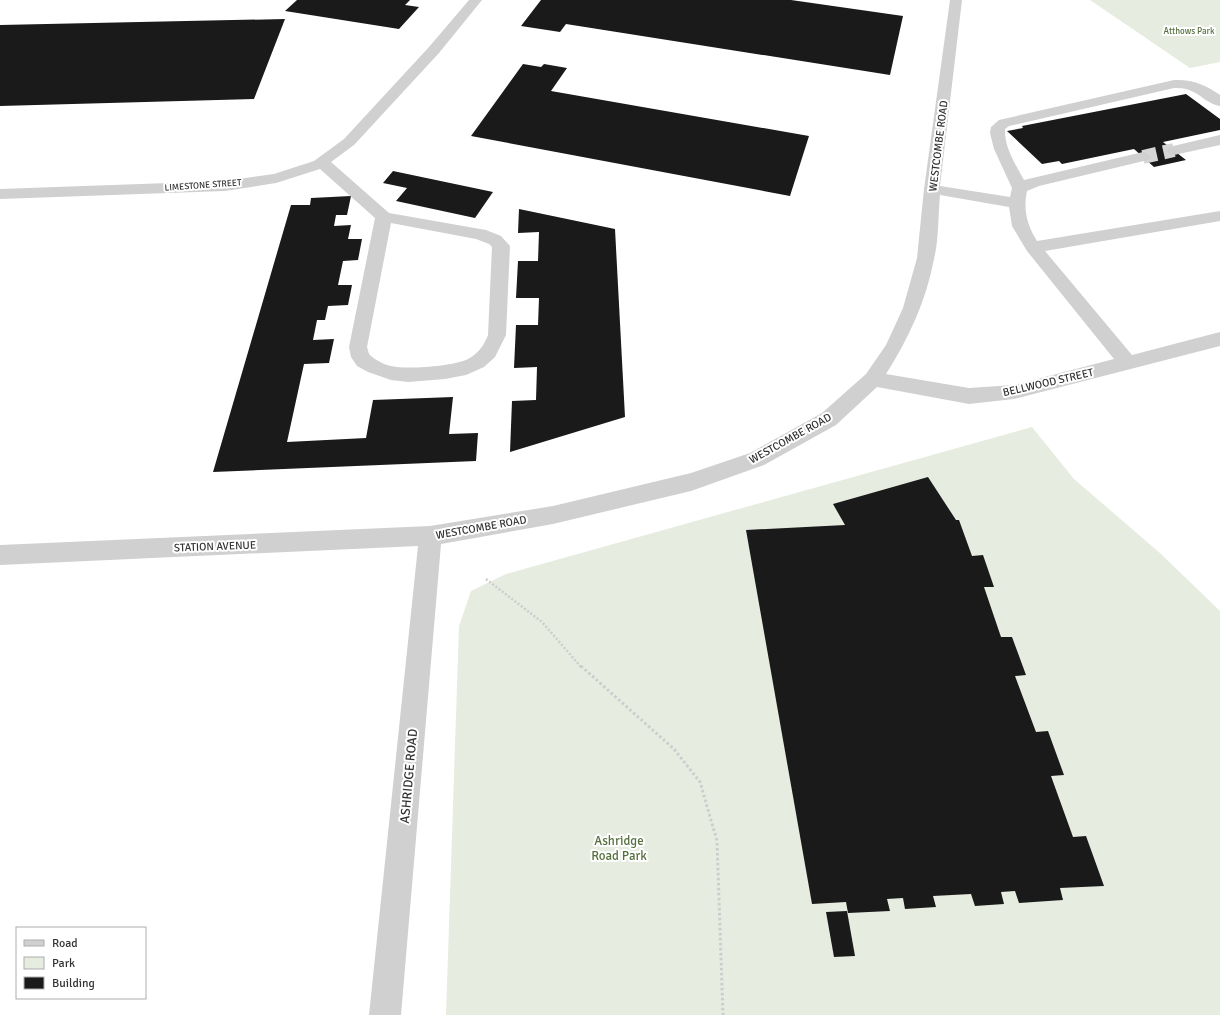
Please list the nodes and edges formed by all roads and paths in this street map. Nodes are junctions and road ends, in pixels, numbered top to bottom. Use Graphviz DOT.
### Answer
graph roads {
  1 [pos="472,0"];
  2 [pos="476,0"];
  3 [pos="956,0"];
  4 [pos="1220,102"];
  5 [pos="1220,140"];
  6 [pos="1174,150"];
  7 [pos="1143,157"];
  8 [pos="322,162"];
  9 [pos="932,189"];
  10 [pos="0,194"];
  11 [pos="1018,195"];
  12 [pos="1220,216"];
  13 [pos="384,217"];
  14 [pos="1033,247"];
  15 [pos="1220,339"];
  16 [pos="1127,362"];
  17 [pos="873,379"];
  18 [pos="430,536"];
  19 [pos="0,555"];
  20 [pos="486,579"];
  21 [pos="385,1015"];
  22 [pos="723,1015"];
  1 -- 2 [label="street"];
  2 -- 8 [label="street, LIMESTONE STREET"];
  3 -- 9 [label="street, WESTCOMBE ROAD"];
  4 -- 11 [label="street"];
  5 -- 6 [label="street"];
  7 -- 11 [label="street"];
  8 -- 10 [label="street, LIMESTONE STREET"];
  8 -- 13 [label="street"];
  9 -- 11 [label="street"];
  9 -- 17 [label="street, WESTCOMBE ROAD"];
  11 -- 14 [label="street"];
  12 -- 14 [label="street"];
  13 -- 13 [label="street"];
  14 -- 16 [label="street"];
  15 -- 16 [label="street, BELLWOOD STREET"];
  16 -- 17 [label="street, BELLWOOD STREET"];
  17 -- 18 [label="street, WESTCOMBE ROAD"];
  18 -- 19 [label="street, STATION AVENUE"];
  18 -- 21 [label="street, ASHRIDGE ROAD"];
  20 -- 22 [label="path"];
}
